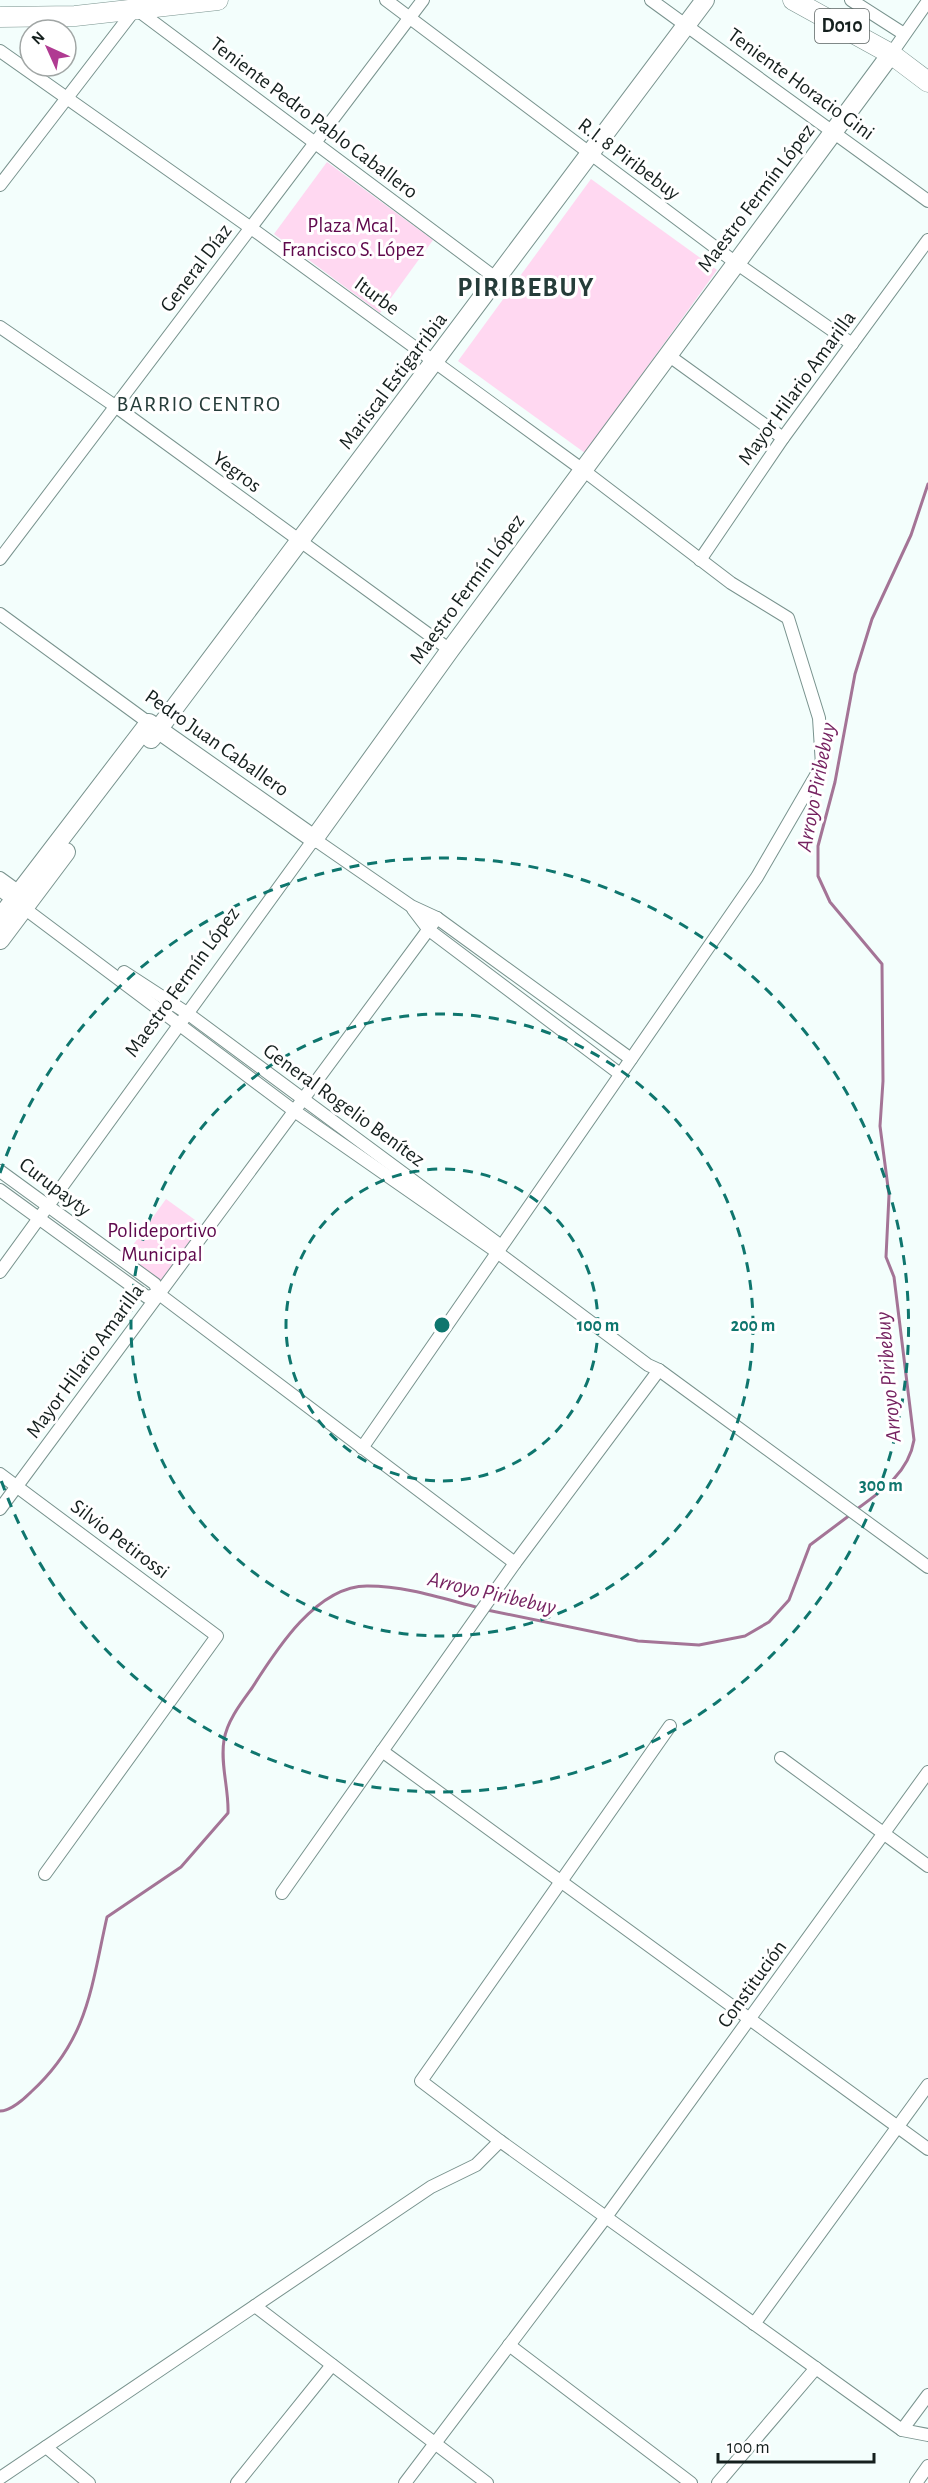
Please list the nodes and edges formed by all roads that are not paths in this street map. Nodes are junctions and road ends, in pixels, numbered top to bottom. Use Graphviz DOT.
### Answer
graph roads {
  1 [pos="218,0"];
  2 [pos="386,0"];
  3 [pos="423,0"];
  4 [pos="651,0"];
  5 [pos="705,0"];
  6 [pos="793,0"];
  7 [pos="851,0"];
  8 [pos="928,1"];
  9 [pos="139,5"];
  10 [pos="0,17"];
  11 [pos="410,18"];
  12 [pos="686,26"];
  13 [pos="904,34"];
  14 [pos="0,51"];
  15 [pos="891,54"];
  16 [pos="928,82"];
  17 [pos="66,100"];
  18 [pos="834,131"];
  19 [pos="315,142"];
  20 [pos="590,154"];
  21 [pos="0,185"];
  22 [pos="928,201"];
  23 [pos="251,228"];
  24 [pos="928,240"];
  25 [pos="736,263"];
  26 [pos="497,279"];
  27 [pos="0,327"];
  28 [pos="852,344"];
  29 [pos="668,354"];
  30 [pos="435,363"];
  31 [pos="115,406"];
  32 [pos="783,438"];
  33 [pos="583,470"];
  34 [pos="300,543"];
  35 [pos="0,559"];
  36 [pos="700,560"];
  37 [pos="0,614"];
  38 [pos="450,650"];
  39 [pos="154,726"];
  40 [pos="314,839"];
  41 [pos="0,878"];
  42 [pos="18,898"];
  43 [pos="411,906"];
  44 [pos="0,918"];
  45 [pos="437,918"];
  46 [pos="429,930"];
  47 [pos="0,939"];
  48 [pos="183,1018"];
  49 [pos="631,1059"];
  50 [pos="620,1074"];
  51 [pos="301,1099"];
  52 [pos="293,1110"];
  53 [pos="0,1171"];
  54 [pos="0,1190"];
  55 [pos="47,1206"];
  56 [pos="39,1218"];
  57 [pos="500,1249"];
  58 [pos="0,1272"];
  59 [pos="159,1294"];
  60 [pos="659,1370"];
  61 [pos="362,1448"];
  62 [pos="0,1474"];
  63 [pos="16,1487"];
  64 [pos="0,1509"];
  65 [pos="515,1563"];
  66 [pos="928,1567"];
  67 [pos="670,1726"];
  68 [pos="382,1751"];
  69 [pos="781,1758"];
  70 [pos="928,1772"];
  71 [pos="883,1834"];
  72 [pos="928,1866"];
  73 [pos="45,1874"];
  74 [pos="562,1884"];
  75 [pos="282,1893"];
  76 [pos="750,2020"];
  77 [pos="928,2085"];
  78 [pos="898,2126"];
  79 [pos="500,2141"];
  80 [pos="928,2149"];
  81 [pos="606,2217"];
  82 [pos="255,2306"];
  83 [pos="754,2324"];
  84 [pos="509,2345"];
  85 [pos="332,2365"];
  86 [pos="816,2368"];
  87 [pos="928,2395"];
  88 [pos="902,2430"];
  89 [pos="928,2435"];
  90 [pos="435,2443"];
  91 [pos="46,2447"];
  92 [pos="928,2466"];
  93 [pos="0,2478"];
  94 [pos="89,2483"];
  95 [pos="237,2483"];
  96 [pos="405,2483"];
  97 [pos="487,2483"];
  98 [pos="691,2483"];
  99 [pos="718,2483"];
  100 [pos="916,2483"];
  1 -- 9 [label="main road"];
  2 -- 11 [label="street, R.I. 8 Piribebuy"];
  3 -- 11 [label="street, General Díaz"];
  4 -- 12 [label="street, Teniente Horacio Gini"];
  5 -- 12 [label="street, Mariscal Estigarribia"];
  6 -- 15 [label="main road, D010"];
  7 -- 13 [label="street"];
  8 -- 13 [label="street, Maestro Fermín López"];
  9 -- 10 [label="main road"];
  9 -- 17 [label="street"];
  9 -- 19 [label="street, Teniente Pedro Pablo Caballero"];
  11 -- 19 [label="street, General Díaz"];
  11 -- 20 [label="street, R.I. 8 Piribebuy"];
  12 -- 18 [label="street, Teniente Horacio Gini"];
  12 -- 20 [label="street, Mariscal Estigarribia"];
  13 -- 15 [label="street, Maestro Fermín López"];
  14 -- 17 [label="street, Iturbe"];
  15 -- 16 [label="main road, D010"];
  15 -- 18 [label="street, Maestro Fermín López"];
  17 -- 21 [label="street"];
  17 -- 23 [label="street, Iturbe"];
  18 -- 22 [label="street, Teniente Horacio Gini"];
  18 -- 25 [label="street, Maestro Fermín López"];
  19 -- 23 [label="street, General Díaz"];
  19 -- 26 [label="street, Teniente Pedro Pablo Caballero"];
  20 -- 25 [label="street, R.I. 8 Piribebuy"];
  20 -- 26 [label="street, Mariscal Estigarribia"];
  23 -- 30 [label="street, Iturbe"];
  23 -- 31 [label="street, General Díaz"];
  24 -- 28 [label="street, Mayor Hilario Amarilla"];
  25 -- 28 [label="street, R.I. 8 Piribebuy"];
  25 -- 29 [label="street, Maestro Fermín López"];
  26 -- 30 [label="street, Mariscal Estigarribia"];
  27 -- 31 [label="street, Yegros"];
  28 -- 32 [label="street, Mayor Hilario Amarilla"];
  29 -- 32 [label="street"];
  29 -- 33 [label="street, Maestro Fermín López"];
  30 -- 33 [label="street, Iturbe"];
  30 -- 34 [label="street, Mariscal Estigarribia"];
  31 -- 34 [label="street, Yegros"];
  31 -- 35 [label="street, General Díaz"];
  32 -- 36 [label="street, Mayor Hilario Amarilla"];
  33 -- 36 [label="street, Iturbe"];
  33 -- 38 [label="street, Maestro Fermín López"];
  34 -- 38 [label="street, Yegros"];
  34 -- 39 [label="street, Mariscal Estigarribia"];
  36 -- 49 [label="street, Iturbe"];
  37 -- 39 [label="street, Pedro Juan Caballero"];
  38 -- 40 [label="street, Maestro Fermín López"];
  39 -- 40 [label="street, Pedro Juan Caballero"];
  39 -- 42 [label="street, Mariscal Estigarribia"];
  40 -- 43 [label="street, Pedro Juan Caballero"];
  40 -- 48 [label="street, Maestro Fermín López"];
  41 -- 42 [label="street, General Rogelio Benítez"];
  42 -- 44 [label="street"];
  42 -- 47 [label="street"];
  42 -- 48 [label="street, General Rogelio Benítez"];
  43 -- 45 [label="street"];
  43 -- 46 [label="street"];
  45 -- 46 [label="street, Mayor Hilario Amarilla"];
  45 -- 49 [label="street"];
  46 -- 50 [label="street"];
  46 -- 51 [label="street, Mayor Hilario Amarilla"];
  48 -- 51 [label="street, General Rogelio Benítez"];
  48 -- 52 [label="street, General Rogelio Benítez"];
  48 -- 55 [label="street, Maestro Fermín López"];
  49 -- 50 [label="street, Iturbe"];
  50 -- 57 [label="street, Iturbe"];
  51 -- 52 [label="street, Mayor Hilario Amarilla"];
  51 -- 57 [label="street, General Rogelio Benítez"];
  52 -- 57 [label="street, General Rogelio Benítez"];
  52 -- 59 [label="street, Mayor Hilario Amarilla"];
  53 -- 55 [label="street, Curupayty"];
  54 -- 56 [label="street, Curupayty"];
  55 -- 56 [label="street, Maestro Fermín López"];
  55 -- 59 [label="street, Curupayty"];
  56 -- 58 [label="street, Maestro Fermín López"];
  56 -- 59 [label="street, Curupayty"];
  57 -- 60 [label="street, General Rogelio Benítez"];
  57 -- 61 [label="street, Iturbe"];
  59 -- 61 [label="street"];
  59 -- 63 [label="street, Mayor Hilario Amarilla"];
  60 -- 65 [label="street"];
  60 -- 66 [label="street, General Rogelio Benítez"];
  61 -- 65 [label="street"];
  62 -- 63 [label="street, Silvio Petirossi"];
  63 -- 64 [label="street, Mayor Hilario Amarilla"];
  63 -- 73 [label="street, Silvio Petirossi"];
  65 -- 68 [label="street"];
  67 -- 74 [label="street"];
  68 -- 74 [label="street"];
  68 -- 75 [label="street"];
  69 -- 71 [label="street"];
  70 -- 71 [label="street, Constitución"];
  71 -- 72 [label="street"];
  71 -- 76 [label="street, Constitución"];
  74 -- 76 [label="street"];
  74 -- 79 [label="street"];
  76 -- 78 [label="street"];
  76 -- 81 [label="street, Constitución"];
  77 -- 78 [label="street"];
  78 -- 80 [label="street"];
  78 -- 83 [label="street"];
  79 -- 81 [label="street"];
  79 -- 82 [label="street"];
  81 -- 83 [label="street"];
  81 -- 84 [label="street, Constitución"];
  82 -- 85 [label="street"];
  82 -- 91 [label="street"];
  83 -- 86 [label="street"];
  84 -- 90 [label="street, Constitución"];
  84 -- 98 [label="street"];
  85 -- 90 [label="street"];
  85 -- 95 [label="street"];
  86 -- 88 [label="street"];
  86 -- 99 [label="street"];
  87 -- 88 [label="street"];
  88 -- 89 [label="street"];
  90 -- 96 [label="street, Constitución"];
  90 -- 97 [label="street"];
  91 -- 93 [label="street"];
  91 -- 94 [label="street"];
  92 -- 100 [label="street"];
}
